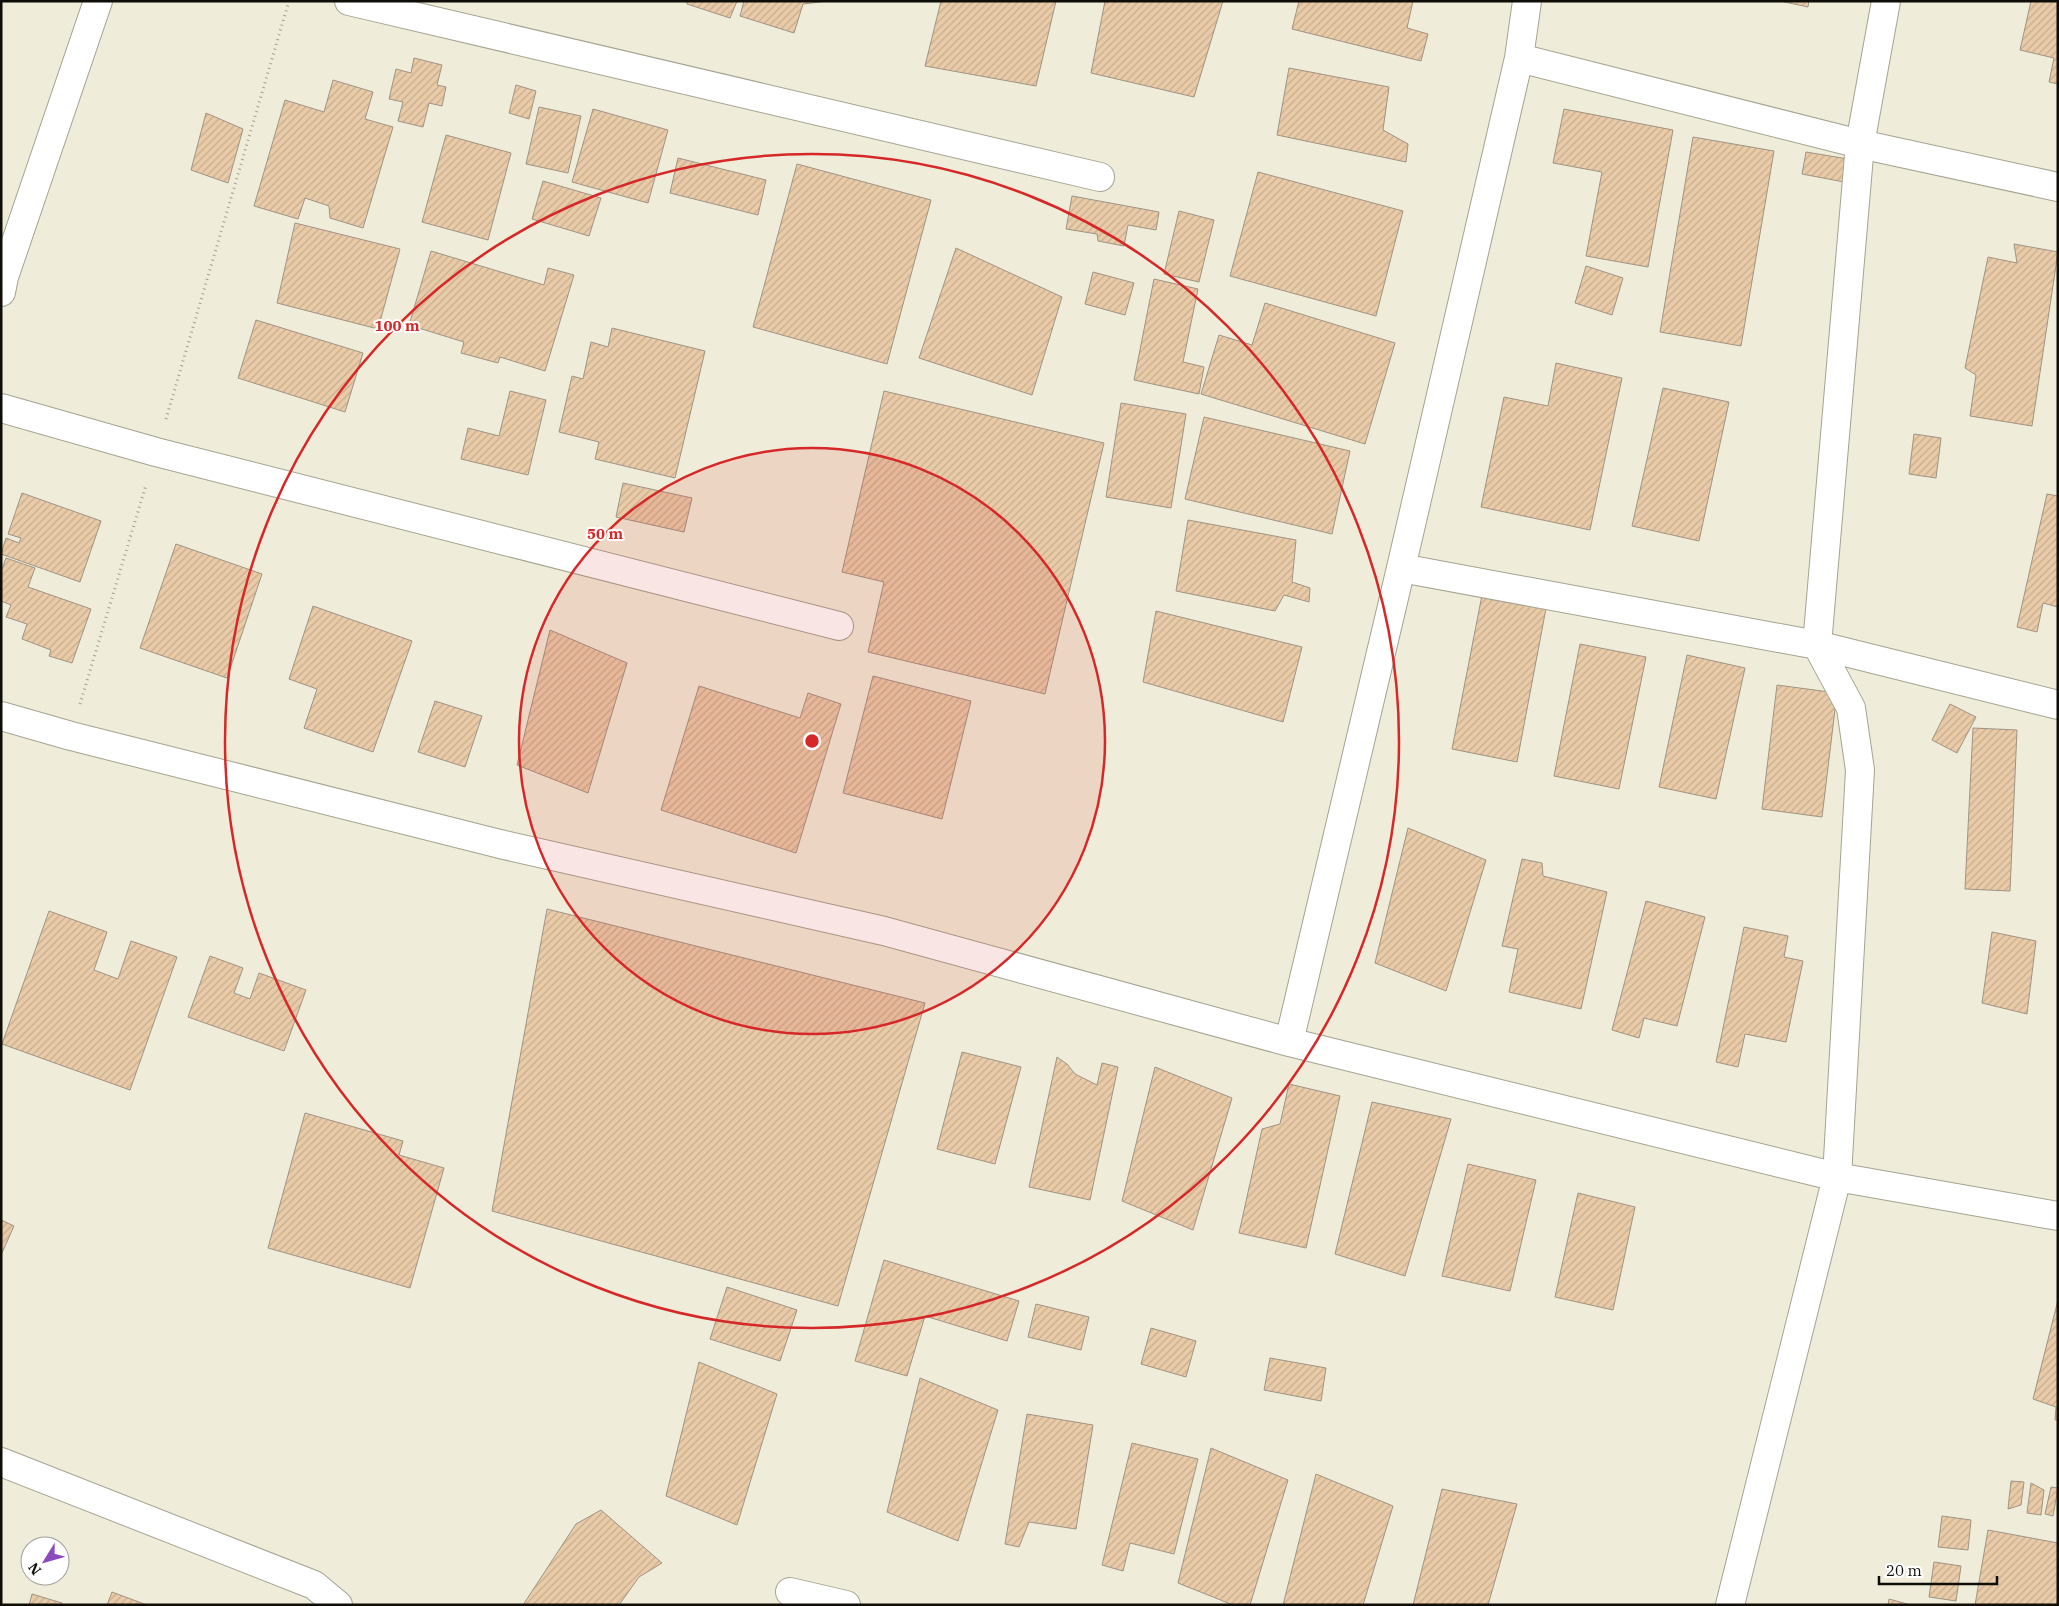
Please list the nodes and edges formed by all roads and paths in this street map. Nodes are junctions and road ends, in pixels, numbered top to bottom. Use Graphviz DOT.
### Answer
graph roads {
  1 [pos="98,1"];
  2 [pos="289,1"];
  3 [pos="349,1"];
  4 [pos="1527,1"];
  5 [pos="1886,1"];
  6 [pos="1519,58"];
  7 [pos="1860,144"];
  8 [pos="1100,177"];
  9 [pos="2058,187"];
  10 [pos="2,282"];
  11 [pos="1,408"];
  12 [pos="156,452"];
  13 [pos="1401,568"];
  14 [pos="839,626"];
  15 [pos="1818,645"];
  16 [pos="2058,705"];
  17 [pos="1,716"];
  18 [pos="71,736"];
  19 [pos="1289,1042"];
  20 [pos="1836,1177"];
  21 [pos="2058,1216"];
  22 [pos="1,1462"];
  23 [pos="790,1592"];
  24 [pos="312,1595"];
  25 [pos="338,1605"];
  26 [pos="846,1605"];
  27 [pos="1730,1605"];
  1 -- 10 [label="street"];
  2 -- 12 [label="path"];
  3 -- 8 [label="street"];
  4 -- 6 [label="street"];
  5 -- 7 [label="street"];
  6 -- 7 [label="street"];
  6 -- 13 [label="street"];
  7 -- 9 [label="street"];
  7 -- 15 [label="street"];
  11 -- 12 [label="street"];
  12 -- 14 [label="street"];
  12 -- 18 [label="path"];
  13 -- 15 [label="street"];
  13 -- 19 [label="street"];
  15 -- 16 [label="street"];
  15 -- 20 [label="street"];
  17 -- 18 [label="street"];
  18 -- 19 [label="street"];
  19 -- 20 [label="street"];
  20 -- 21 [label="street"];
  20 -- 27 [label="street"];
  22 -- 24 [label="street"];
  23 -- 26 [label="street"];
  24 -- 25 [label="street"];
}
